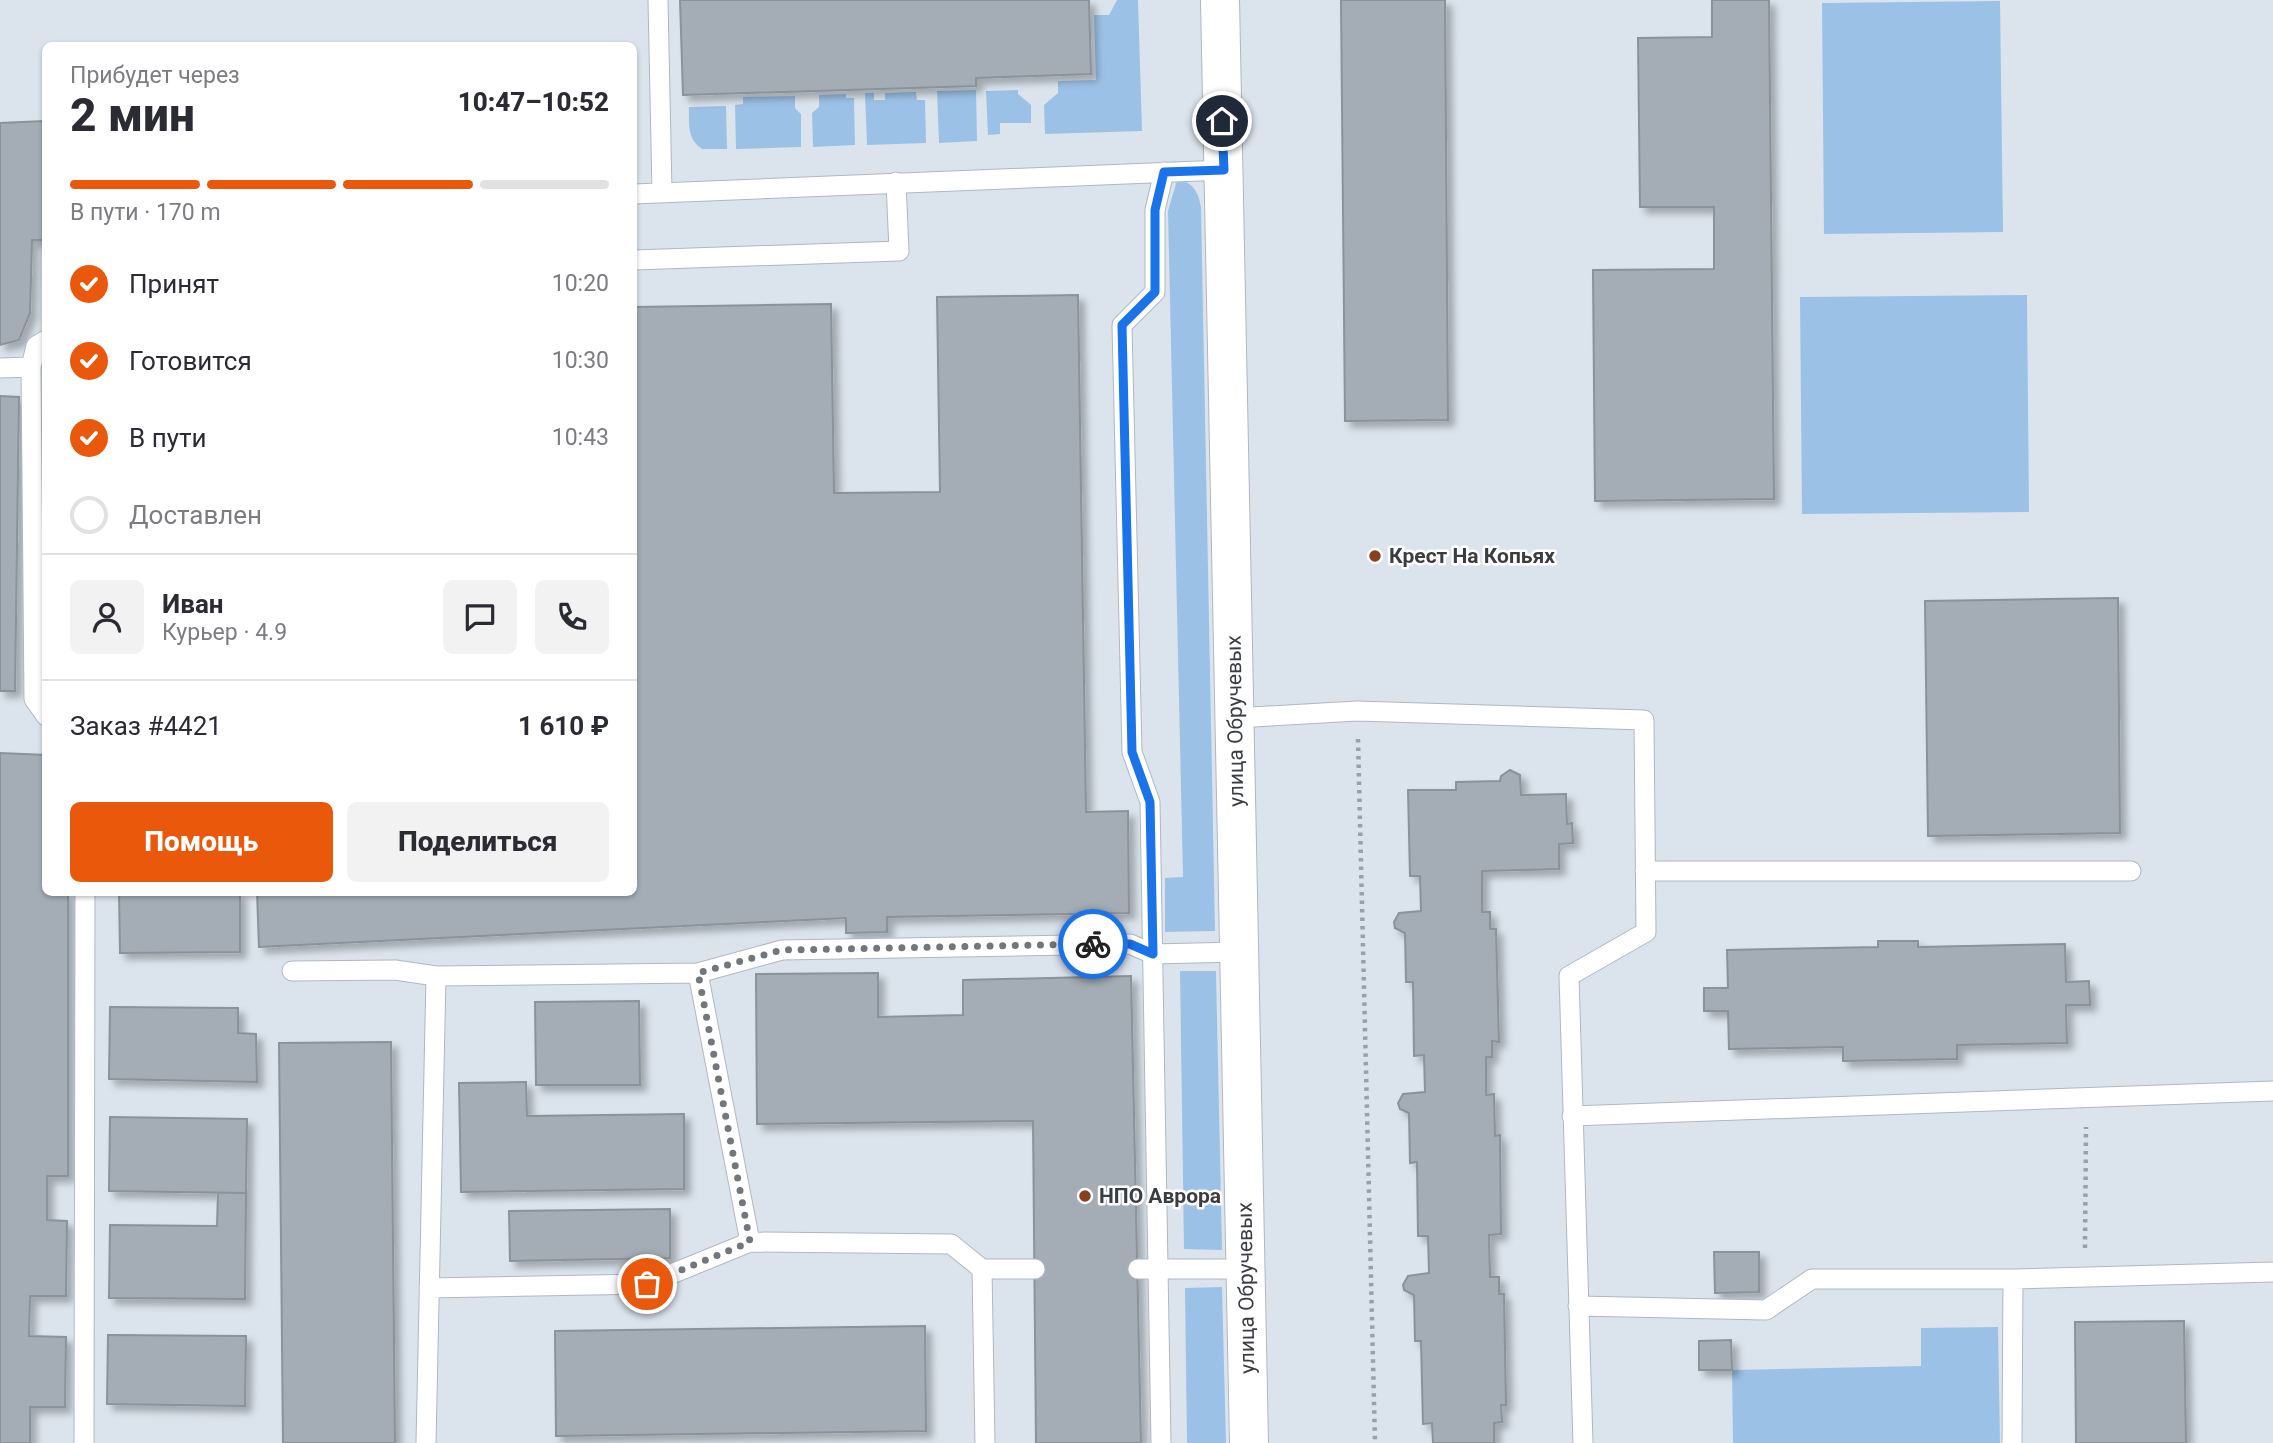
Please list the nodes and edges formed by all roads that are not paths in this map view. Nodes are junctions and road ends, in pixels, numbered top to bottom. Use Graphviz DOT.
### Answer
graph roads {
  1 [pos="658,0"];
  2 [pos="1220,0"];
  3 [pos="1224,170"];
  4 [pos="1164,172"];
  5 [pos="897,182"];
  6 [pos="662,192"];
  7 [pos="637,194"];
  8 [pos="637,260"];
  9 [pos="42,342"];
  10 [pos="0,368"];
  11 [pos="31,368"];
  12 [pos="42,710"];
  13 [pos="1235,718"];
  14 [pos="1645,871"];
  15 [pos="2131,871"];
  16 [pos="85,896"];
  17 [pos="1239,952"];
  18 [pos="1153,954"];
  19 [pos="292,971"];
  20 [pos="698,973"];
  21 [pos="436,976"];
  22 [pos="2273,1091"];
  23 [pos="1572,1116"];
  24 [pos="750,1242"];
  25 [pos="982,1269"];
  26 [pos="1035,1269"];
  27 [pos="1148,1269"];
  28 [pos="1246,1269"];
  29 [pos="2273,1272"];
  30 [pos="2013,1279"];
  31 [pos="429,1288"];
  32 [pos="1578,1306"];
  33 [pos="83,1443"];
  34 [pos="426,1443"];
  35 [pos="985,1443"];
  36 [pos="1161,1443"];
  37 [pos="1249,1443"];
  38 [pos="1583,1443"];
  39 [pos="2012,1443"];
  1 -- 6 [label="lane"];
  2 -- 3 [label="street, улица Обручевых"];
  3 -- 4 [label="lane"];
  3 -- 13 [label="street, улица Обручевых"];
  4 -- 5 [label="lane"];
  4 -- 18 [label="lane"];
  5 -- 6 [label="lane"];
  5 -- 8 [label="lane"];
  6 -- 7 [label="lane"];
  9 -- 11 [label="lane"];
  10 -- 11 [label="lane"];
  11 -- 12 [label="lane"];
  13 -- 14 [label="lane"];
  13 -- 17 [label="street, улица Обручевых"];
  14 -- 15 [label="lane"];
  14 -- 23 [label="lane"];
  16 -- 33 [label="lane"];
  17 -- 18 [label="lane"];
  17 -- 28 [label="street, улица Обручевых"];
  18 -- 20 [label="lane"];
  18 -- 27 [label="lane"];
  19 -- 21 [label="lane"];
  20 -- 21 [label="lane"];
  20 -- 24 [label="lane"];
  21 -- 31 [label="lane"];
  22 -- 23 [label="lane"];
  23 -- 32 [label="lane"];
  24 -- 25 [label="lane"];
  24 -- 31 [label="lane"];
  25 -- 26 [label="lane"];
  25 -- 35 [label="lane"];
  27 -- 28 [label="lane"];
  27 -- 36 [label="lane"];
  28 -- 37 [label="street, улица Обручевых"];
  29 -- 30 [label="lane"];
  30 -- 32 [label="lane"];
  30 -- 39 [label="lane"];
  31 -- 34 [label="lane"];
  32 -- 38 [label="lane"];
}
